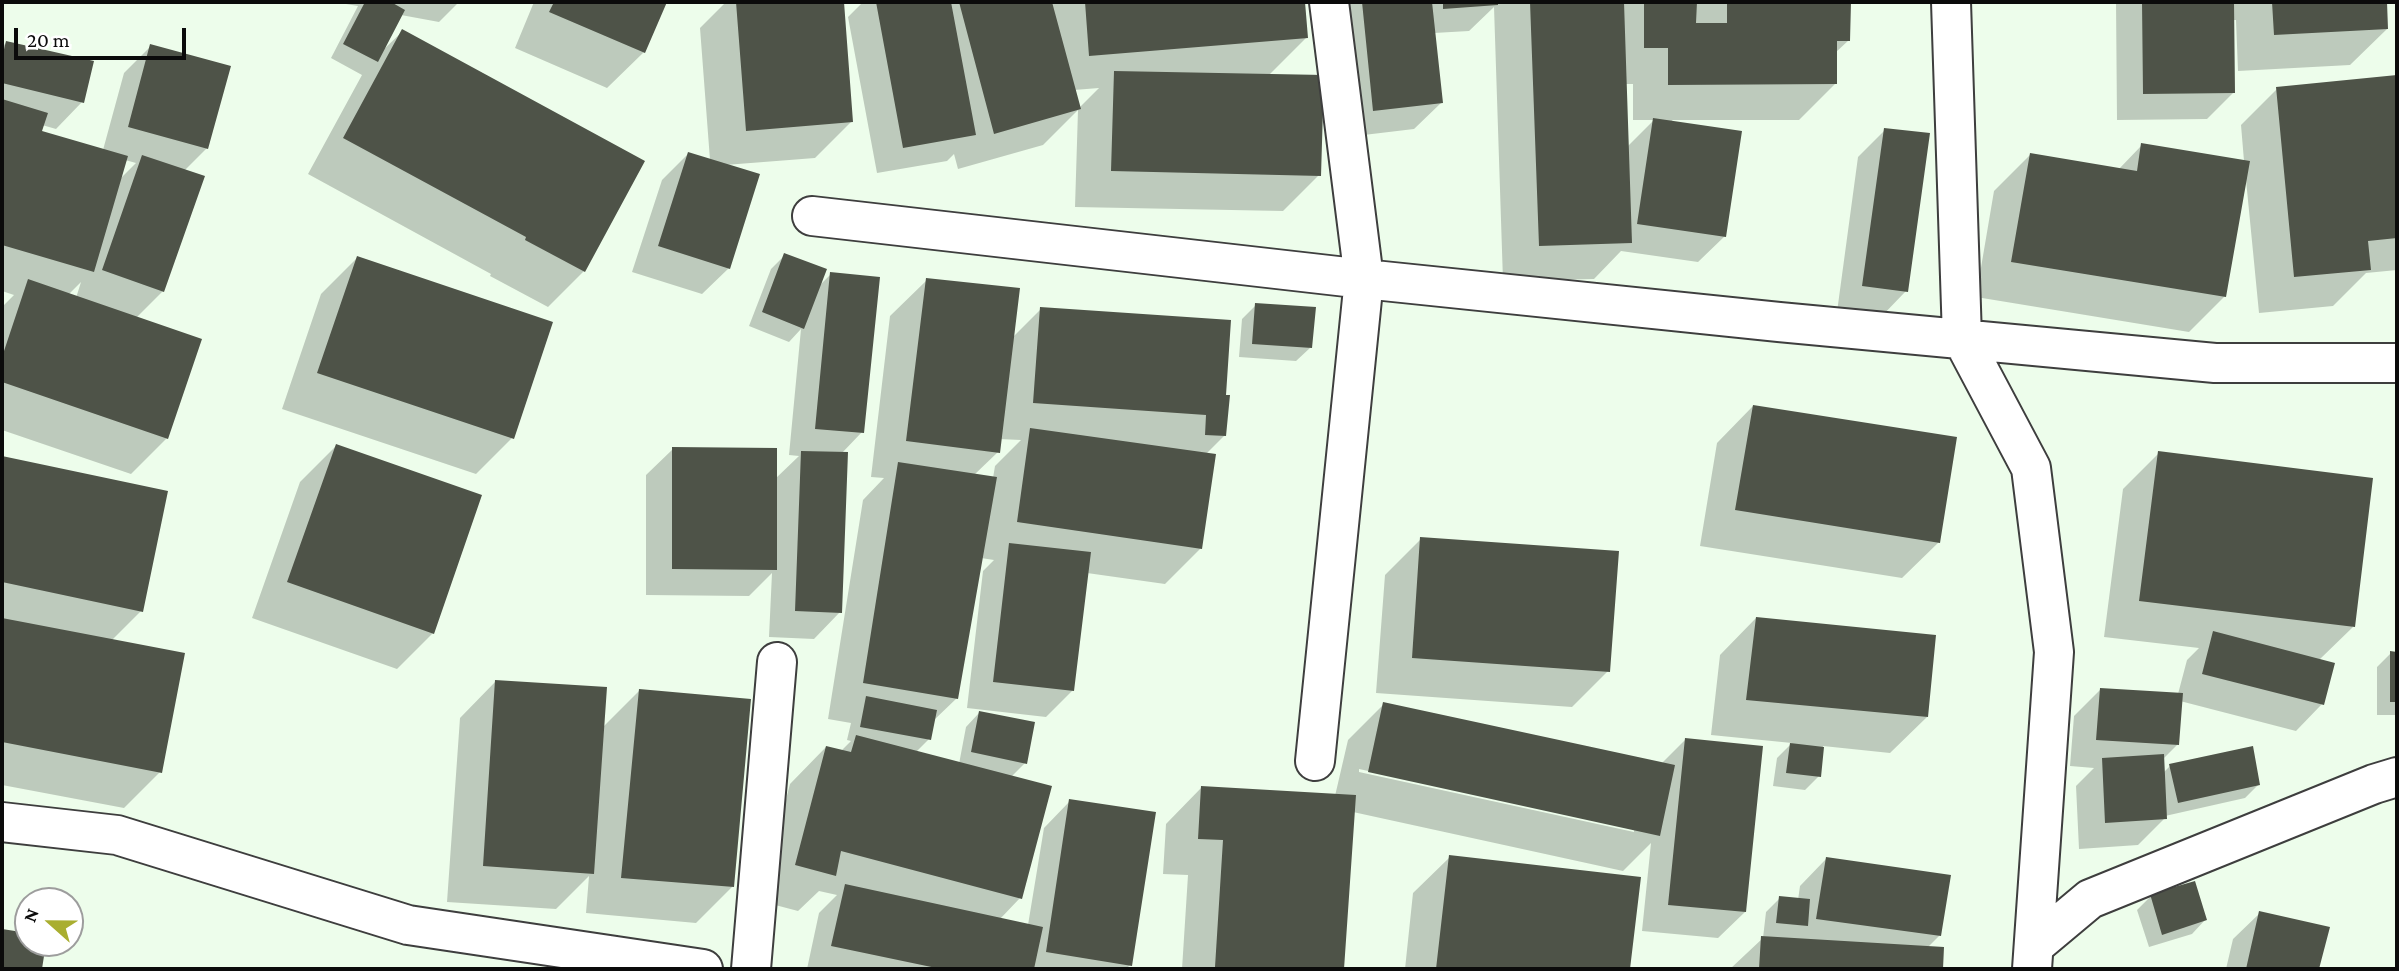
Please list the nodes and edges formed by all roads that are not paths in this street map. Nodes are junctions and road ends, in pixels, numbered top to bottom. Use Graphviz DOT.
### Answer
graph roads {
  1 [pos="1329,2"];
  2 [pos="1951,2"];
  3 [pos="812,216"];
  4 [pos="1364,279"];
  5 [pos="1962,338"];
  6 [pos="2397,363"];
  7 [pos="778,662"];
  8 [pos="1315,761"];
  9 [pos="2397,777"];
  10 [pos="2,822"];
  11 [pos="2034,957"];
  12 [pos="703,969"];
  13 [pos="751,969"];
  1 -- 4 [label="street"];
  2 -- 5 [label="street"];
  3 -- 4 [label="street"];
  4 -- 5 [label="street"];
  4 -- 8 [label="street"];
  5 -- 6 [label="street"];
  5 -- 11 [label="street"];
  7 -- 13 [label="street"];
  9 -- 11 [label="street"];
  10 -- 12 [label="street"];
}
